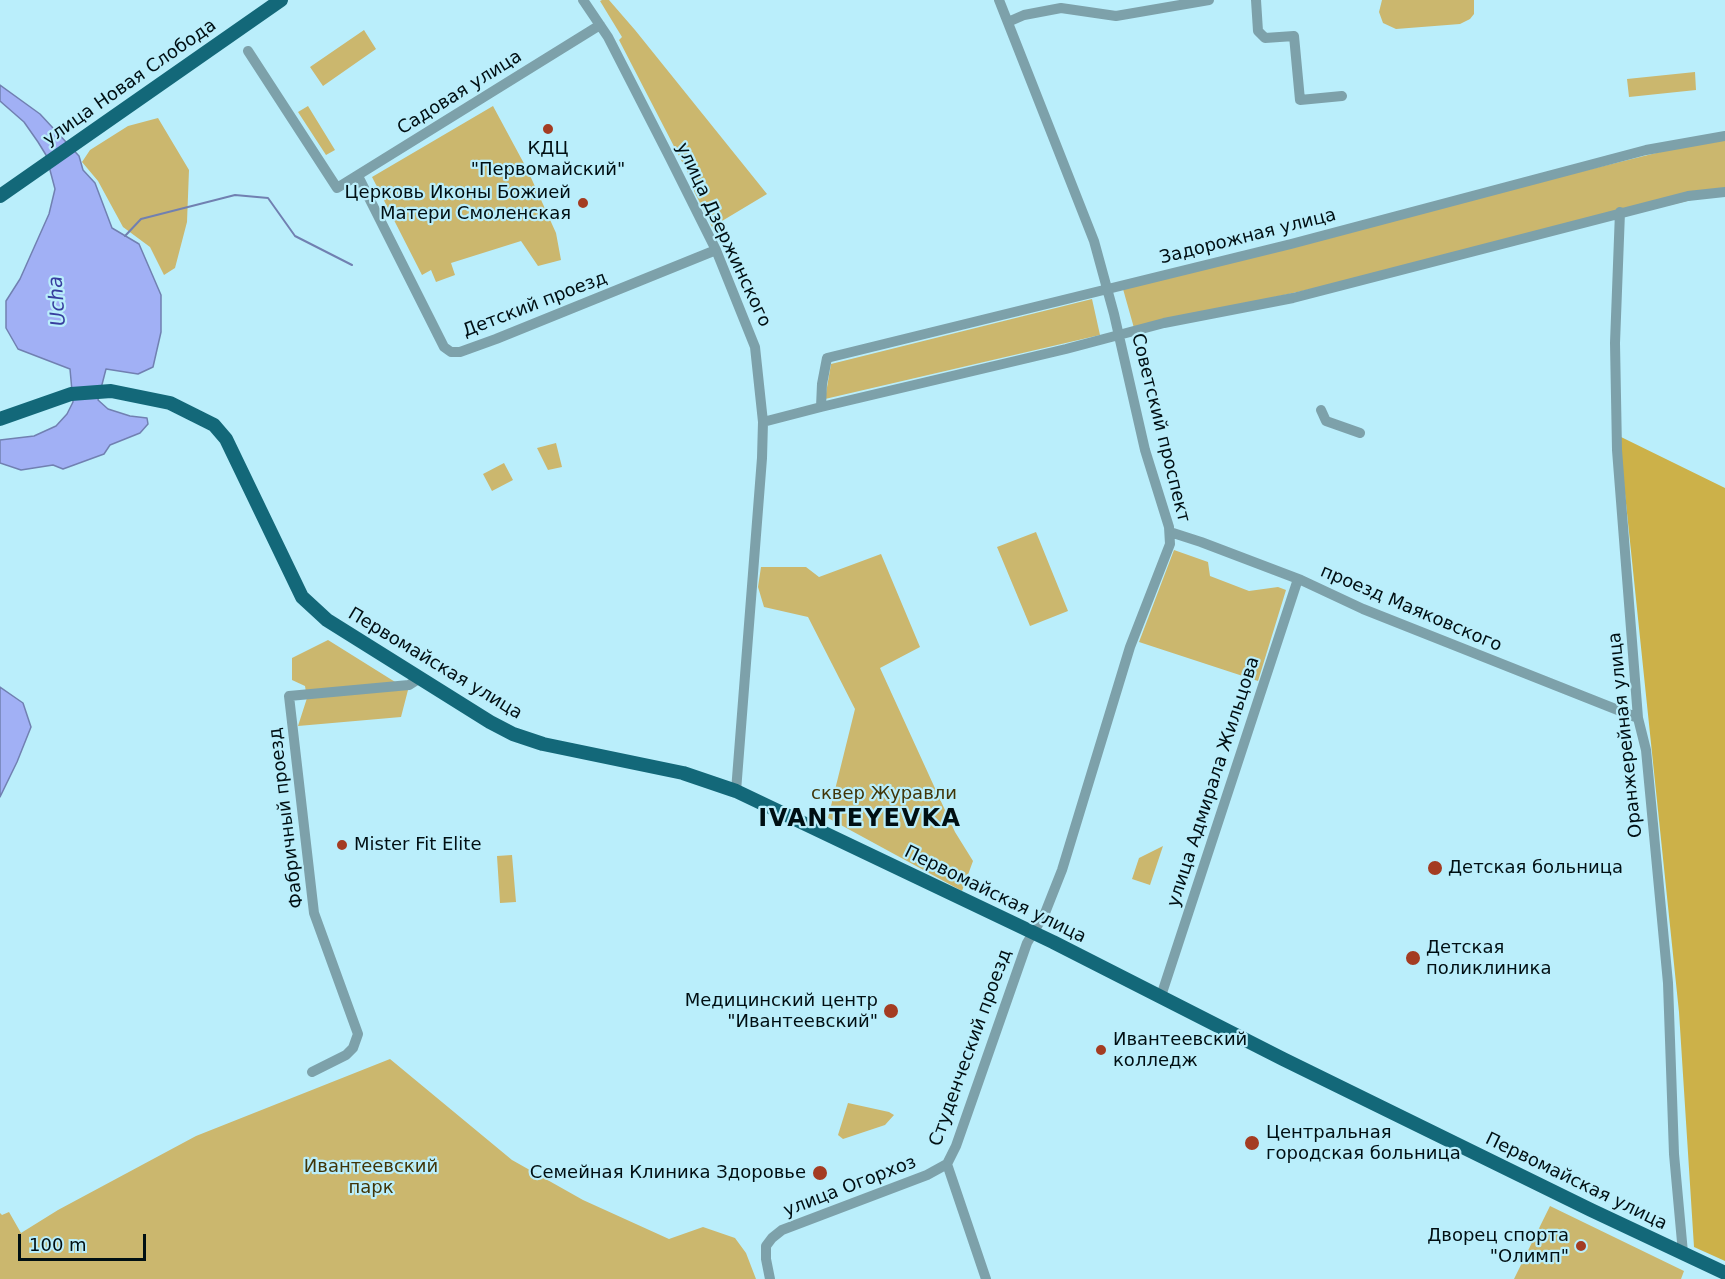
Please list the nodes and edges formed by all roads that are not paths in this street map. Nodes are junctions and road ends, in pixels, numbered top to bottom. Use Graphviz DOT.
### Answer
graph roads {
  1 [pos="281,0"];
  2 [pos="999,0"];
  3 [pos="1209,0"];
  4 [pos="1256,0"];
  5 [pos="585,1"];
  6 [pos="1008,22"];
  7 [pos="600,25"];
  8 [pos="248,51"];
  9 [pos="1342,96"];
  10 [pos="1725,136"];
  11 [pos="358,176"];
  12 [pos="1725,192"];
  13 [pos="0,196"];
  14 [pos="1620,212"];
  15 [pos="716,250"];
  16 [pos="1107,290"];
  17 [pos="1119,336"];
  18 [pos="821,407"];
  19 [pos="1321,410"];
  20 [pos="0,419"];
  21 [pos="763,422"];
  22 [pos="1360,432"];
  23 [pos="1170,532"];
  24 [pos="1298,579"];
  25 [pos="420,678"];
  26 [pos="1638,718"];
  27 [pos="736,791"];
  28 [pos="1033,932"];
  29 [pos="1161,996"];
  30 [pos="312,1072"];
  31 [pos="947,1164"];
  32 [pos="1683,1253"];
  33 [pos="1725,1273"];
  34 [pos="770,1279"];
  35 [pos="986,1279"];
  1 -- 13 [label="main road, улица Новая Слобода"];
  2 -- 6 [label="street, Советский проспект"];
  3 -- 6 [label="street"];
  4 -- 9 [label="street"];
  5 -- 7 [label="street, улица Дзержинского"];
  6 -- 16 [label="street, Советский проспект"];
  7 -- 11 [label="street, Садовая улица"];
  7 -- 15 [label="street, улица Дзержинского"];
  8 -- 11 [label="street, Садовая улица"];
  10 -- 16 [label="street, Задорожная улица"];
  11 -- 15 [label="street, Детский проезд"];
  12 -- 14 [label="street"];
  14 -- 17 [label="street"];
  14 -- 26 [label="street, Оранжерейная улица"];
  15 -- 21 [label="street, улица Дзержинского"];
  16 -- 17 [label="street, Советский проспект"];
  16 -- 18 [label="street, Задорожная улица"];
  17 -- 18 [label="street"];
  17 -- 23 [label="street, Советский проспект"];
  18 -- 21 [label="street"];
  19 -- 22 [label="street"];
  20 -- 25 [label="main road, Первомайская улица"];
  21 -- 27 [label="street, улица Дзержинского"];
  23 -- 24 [label="street, проезд Маяковского"];
  23 -- 28 [label="street, Советский проспект"];
  24 -- 26 [label="street, проезд Маяковского"];
  24 -- 29 [label="street, улица Адмирала Жильцова"];
  25 -- 27 [label="main road, Первомайская улица"];
  25 -- 30 [label="street, Фабричный проезд"];
  26 -- 32 [label="street, Оранжерейная улица"];
  27 -- 28 [label="main road, Первомайская улица"];
  28 -- 29 [label="main road, Первомайская улица"];
  28 -- 31 [label="street, Студенческий проезд"];
  29 -- 32 [label="main road, Первомайская улица"];
  31 -- 34 [label="street, улица Огорхоз"];
  31 -- 35 [label="street, Студенческий проезд"];
  32 -- 33 [label="main road, Первомайская улица"];
}
